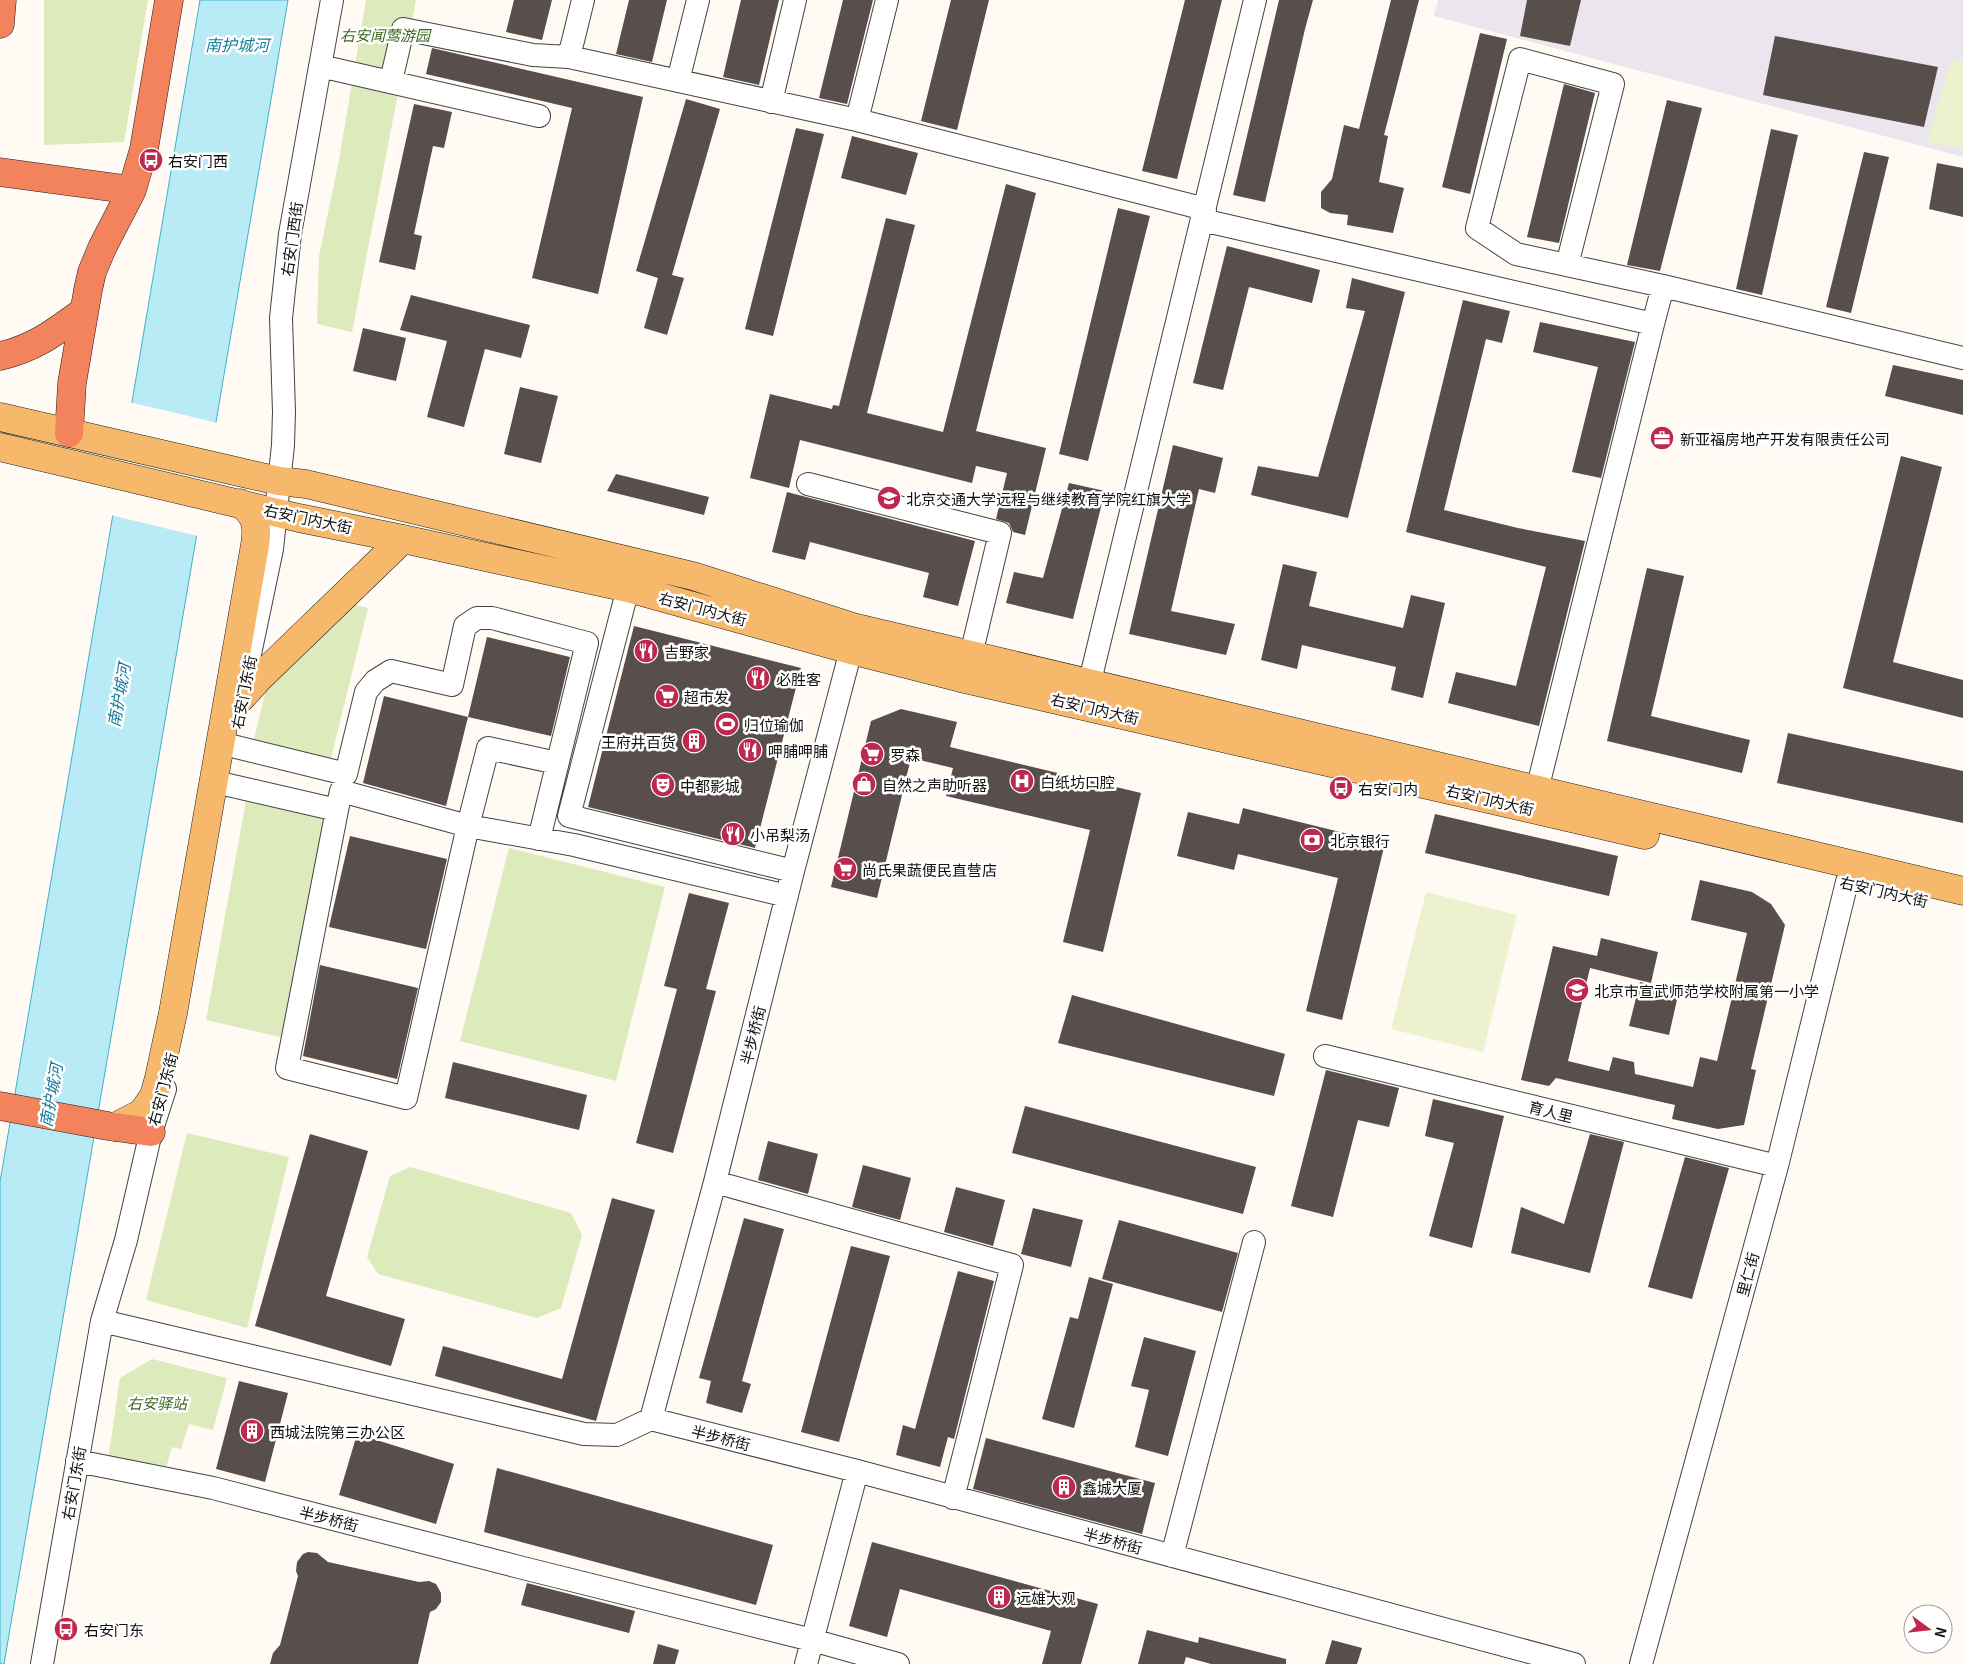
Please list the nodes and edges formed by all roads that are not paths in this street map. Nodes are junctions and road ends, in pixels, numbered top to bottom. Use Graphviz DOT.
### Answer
graph roads {
  1 [pos="2,0"];
  2 [pos="169,0"];
  3 [pos="332,0"];
  4 [pos="583,0"];
  5 [pos="698,0"];
  6 [pos="794,0"];
  7 [pos="887,0"];
  8 [pos="1256,0"];
  9 [pos="0,24"];
  10 [pos="570,57"];
  11 [pos="320,66"];
  12 [pos="391,81"];
  13 [pos="678,81"];
  14 [pos="771,102"];
  15 [pos="539,116"];
  16 [pos="857,120"];
  17 [pos="0,172"];
  18 [pos="132,190"];
  19 [pos="1204,215"];
  20 [pos="1567,265"];
  21 [pos="1662,286"];
  22 [pos="84,311"];
  23 [pos="1653,324"];
  24 [pos="0,356"];
  25 [pos="1963,358"];
  26 [pos="0,416"];
  27 [pos="70,433"];
  28 [pos="0,447"];
  29 [pos="279,481"];
  30 [pos="808,484"];
  31 [pos="234,502"];
  32 [pos="276,512"];
  33 [pos="403,538"];
  34 [pos="628,588"];
  35 [pos="851,650"];
  36 [pos="971,655"];
  37 [pos="1089,685"];
  38 [pos="241,698"];
  39 [pos="232,746"];
  40 [pos="557,763"];
  41 [pos="224,784"];
  42 [pos="1537,790"];
  43 [pos="341,792"];
  44 [pos="468,826"];
  45 [pos="539,839"];
  46 [pos="793,871"];
  47 [pos="1847,882"];
  48 [pos="1963,891"];
  49 [pos="787,896"];
  50 [pos="1963,910"];
  51 [pos="1325,1056"];
  52 [pos="0,1106"];
  53 [pos="0,1120"];
  54 [pos="110,1130"];
  55 [pos="149,1139"];
  56 [pos="1777,1166"];
  57 [pos="715,1182"];
  58 [pos="1254,1242"];
  59 [pos="102,1321"];
  60 [pos="651,1419"];
  61 [pos="77,1462"];
  62 [pos="857,1472"];
  63 [pos="953,1498"];
  64 [pos="1172,1556"];
  65 [pos="812,1640"];
  66 [pos="42,1664"];
  67 [pos="806,1664"];
  68 [pos="898,1664"];
  69 [pos="1574,1664"];
  70 [pos="1641,1664"];
  1 -- 9 [label="highway"];
  2 -- 18 [label="highway"];
  3 -- 11 [label="street, 右安门西街"];
  4 -- 10 [label="street"];
  5 -- 13 [label="street"];
  6 -- 14 [label="street"];
  7 -- 16 [label="street"];
  8 -- 19 [label="street"];
  10 -- 12 [label="street"];
  10 -- 13 [label="street"];
  11 -- 12 [label="street"];
  11 -- 29 [label="street, 右安门西街"];
  12 -- 15 [label="street"];
  13 -- 14 [label="street"];
  14 -- 16 [label="street"];
  16 -- 19 [label="street"];
  17 -- 18 [label="highway"];
  18 -- 22 [label="highway"];
  19 -- 23 [label="street"];
  19 -- 37 [label="street"];
  20 -- 20 [label="street"];
  20 -- 21 [label="street"];
  21 -- 23 [label="street"];
  21 -- 25 [label="street"];
  22 -- 24 [label="highway"];
  22 -- 27 [label="highway"];
  23 -- 42 [label="street"];
  26 -- 27 [label="main road"];
  27 -- 29 [label="main road, 右安门内大街"];
  28 -- 31 [label="main road, 右安门内大街"];
  29 -- 32 [label="street, 右安门西街"];
  29 -- 36 [label="main road, 右安门内大街"];
  30 -- 36 [label="street"];
  31 -- 32 [label="main road, 右安门内大街"];
  31 -- 54 [label="main road"];
  32 -- 33 [label="main road, 右安门内大街"];
  32 -- 38 [label="street, 右安门东街"];
  33 -- 34 [label="main road, 右安门内大街"];
  33 -- 38 [label="main road"];
  34 -- 35 [label="main road, 右安门内大街"];
  34 -- 46 [label="street"];
  35 -- 46 [label="street, 半步桥街"];
  35 -- 47 [label="main road, 右安门内大街"];
  36 -- 37 [label="main road, 右安门内大街"];
  37 -- 42 [label="main road, 右安门内大街"];
  38 -- 39 [label="street, 右安门东街"];
  39 -- 41 [label="street, 右安门东街"];
  39 -- 43 [label="street"];
  40 -- 43 [label="street"];
  40 -- 44 [label="street"];
  40 -- 45 [label="street"];
  41 -- 43 [label="street"];
  41 -- 55 [label="street, 右安门东街"];
  42 -- 48 [label="main road, 右安门内大街"];
  43 -- 44 [label="street"];
  43 -- 44 [label="street"];
  44 -- 45 [label="street"];
  45 -- 49 [label="street"];
  46 -- 49 [label="street, 半步桥街"];
  47 -- 50 [label="main road, 右安门内大街"];
  47 -- 56 [label="street, 里仁街"];
  49 -- 57 [label="street, 半步桥街"];
  51 -- 56 [label="street, 育人里"];
  52 -- 54 [label="highway"];
  53 -- 54 [label="highway"];
  54 -- 55 [label="highway"];
  55 -- 59 [label="street, 右安门东街"];
  56 -- 70 [label="street, 里仁街"];
  57 -- 60 [label="street, 半步桥街"];
  57 -- 63 [label="street"];
  58 -- 64 [label="street"];
  59 -- 60 [label="street"];
  59 -- 61 [label="street, 右安门东街"];
  60 -- 62 [label="street, 半步桥街"];
  61 -- 65 [label="street, 半步桥街"];
  61 -- 66 [label="street, 右安门东街"];
  62 -- 63 [label="street, 半步桥街"];
  62 -- 65 [label="street"];
  63 -- 64 [label="street, 半步桥街"];
  64 -- 69 [label="street, 半步桥街"];
  65 -- 67 [label="street"];
  65 -- 68 [label="street, 半步桥街"];
}
